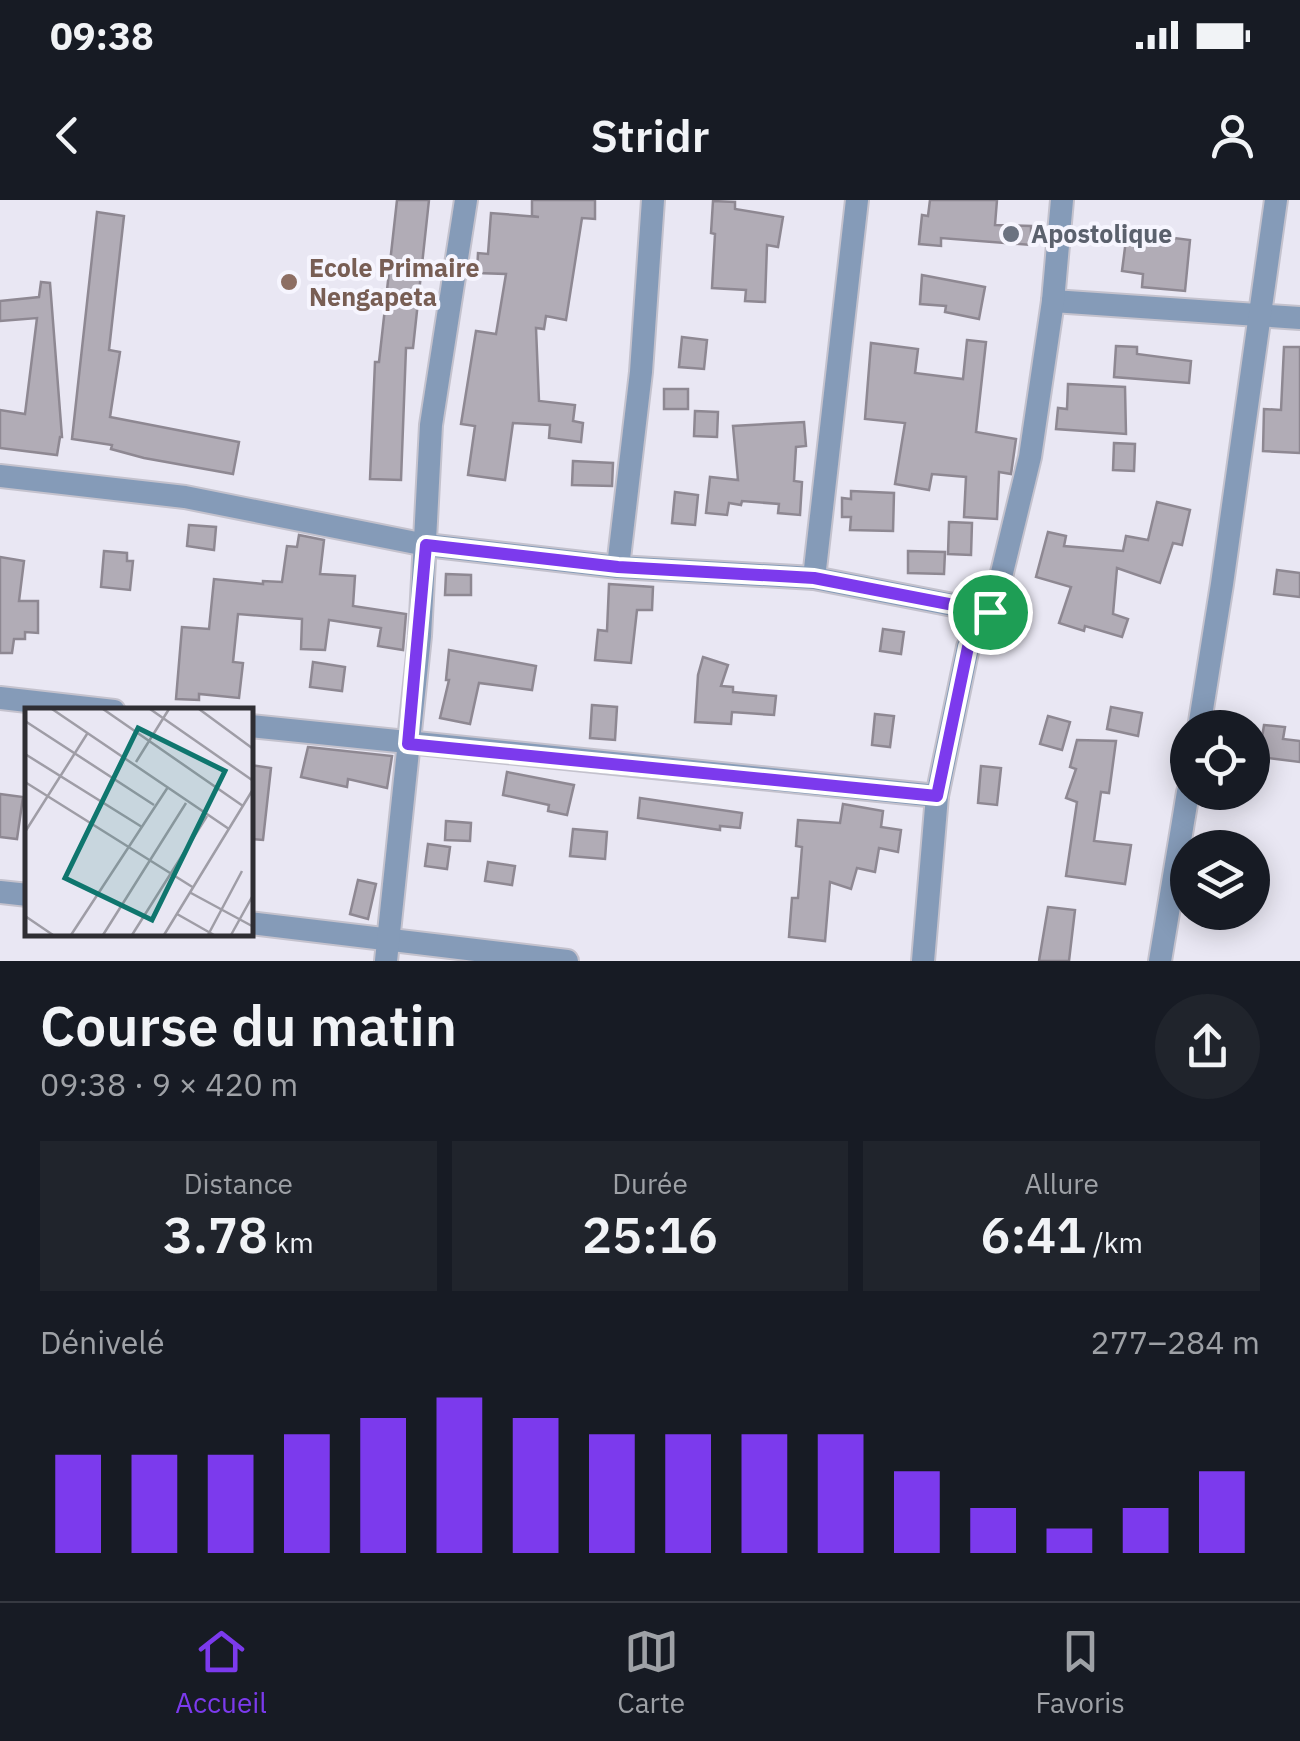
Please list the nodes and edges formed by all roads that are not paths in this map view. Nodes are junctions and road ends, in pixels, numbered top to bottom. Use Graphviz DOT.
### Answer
graph roads {
  1 [pos="466,200"];
  2 [pos="652,200"];
  3 [pos="856,200"];
  4 [pos="1062,200"];
  5 [pos="1276,200"];
  6 [pos="1053,301"];
  7 [pos="1261,314"];
  8 [pos="1300,318"];
  9 [pos="0,476"];
  10 [pos="426,545"];
  11 [pos="618,567"];
  12 [pos="814,578"];
  13 [pos="990,612"];
  14 [pos="0,698"];
  15 [pos="88,708"];
  16 [pos="1201,710"];
  17 [pos="252,726"];
  18 [pos="408,744"];
  19 [pos="937,796"];
  20 [pos="1185,810"];
  21 [pos="0,892"];
  22 [pos="25,895"];
  23 [pos="252,923"];
  24 [pos="387,950"];
  25 [pos="567,961"];
  26 [pos="924,961"];
  27 [pos="1160,961"];
  1 -- 10 [label="street"];
  2 -- 11 [label="street"];
  3 -- 12 [label="street"];
  4 -- 6 [label="street"];
  5 -- 7 [label="street"];
  6 -- 7 [label="street"];
  6 -- 13 [label="street"];
  7 -- 8 [label="street"];
  7 -- 16 [label="street"];
  9 -- 10 [label="street"];
  10 -- 11 [label="street"];
  10 -- 18 [label="street"];
  11 -- 12 [label="street"];
  12 -- 13 [label="street"];
  13 -- 19 [label="street"];
  14 -- 15 [label="street"];
  17 -- 18 [label="street"];
  18 -- 19 [label="street"];
  18 -- 24 [label="street"];
  19 -- 26 [label="street"];
  20 -- 27 [label="street"];
  21 -- 22 [label="street"];
  23 -- 24 [label="street"];
  24 -- 25 [label="street"];
}
